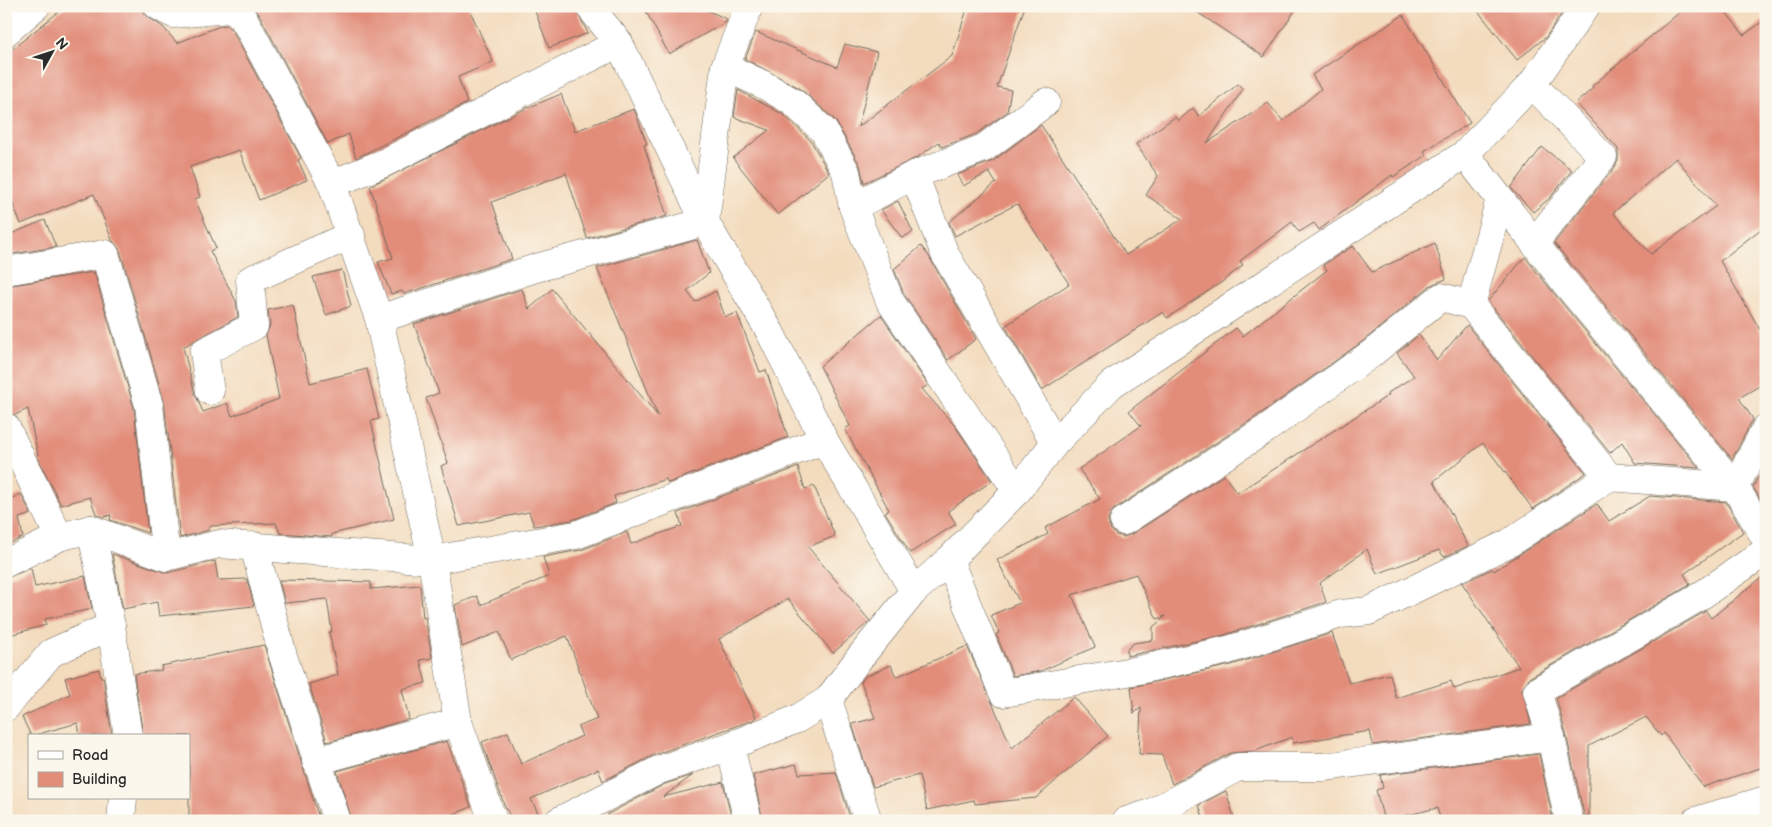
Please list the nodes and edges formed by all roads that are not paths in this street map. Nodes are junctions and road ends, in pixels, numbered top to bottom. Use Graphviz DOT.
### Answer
graph roads {
  1 [pos="36,6"];
  2 [pos="158,6"];
  3 [pos="589,6"];
  4 [pos="749,6"];
  5 [pos="1586,6"];
  6 [pos="6,32"];
  7 [pos="619,44"];
  8 [pos="724,67"];
  9 [pos="1532,84"];
  10 [pos="1046,102"];
  11 [pos="1465,154"];
  12 [pos="914,175"];
  13 [pos="332,184"];
  14 [pos="1500,199"];
  15 [pos="853,207"];
  16 [pos="705,222"];
  17 [pos="351,235"];
  18 [pos="1534,243"];
  19 [pos="6,271"];
  20 [pos="1471,305"];
  21 [pos="379,319"];
  22 [pos="210,391"];
  23 [pos="6,427"];
  24 [pos="1766,428"];
  25 [pos="824,440"];
  26 [pos="1054,442"];
  27 [pos="1609,477"];
  28 [pos="1735,486"];
  29 [pos="1017,491"];
  30 [pos="1124,521"];
  31 [pos="91,529"];
  32 [pos="59,537"];
  33 [pos="1766,539"];
  34 [pos="254,546"];
  35 [pos="1766,551"];
  36 [pos="166,557"];
  37 [pos="432,560"];
  38 [pos="949,560"];
  39 [pos="6,564"];
  40 [pos="914,590"];
  41 [pos="112,626"];
  42 [pos="828,700"];
  43 [pos="6,707"];
  44 [pos="458,722"];
  45 [pos="128,734"];
  46 [pos="1551,738"];
  47 [pos="730,746"];
  48 [pos="316,761"];
  49 [pos="123,800"];
  50 [pos="1766,800"];
  51 [pos="1153,817"];
  52 [pos="121,821"];
  53 [pos="337,821"];
  54 [pos="493,821"];
  55 [pos="559,821"];
  56 [pos="748,821"];
  57 [pos="868,821"];
  58 [pos="1126,821"];
  59 [pos="1569,821"];
  60 [pos="1696,821"];
  1 -- 6 [label="street"];
  2 -- 13 [label="street"];
  3 -- 7 [label="street"];
  4 -- 8 [label="street"];
  5 -- 9 [label="street"];
  7 -- 13 [label="street"];
  7 -- 16 [label="street"];
  8 -- 15 [label="street"];
  8 -- 16 [label="street"];
  9 -- 11 [label="street"];
  9 -- 18 [label="street"];
  10 -- 12 [label="street"];
  11 -- 14 [label="street"];
  11 -- 26 [label="street"];
  12 -- 15 [label="street"];
  12 -- 26 [label="street"];
  13 -- 17 [label="street"];
  14 -- 18 [label="street"];
  14 -- 20 [label="street"];
  15 -- 29 [label="street"];
  16 -- 21 [label="street"];
  16 -- 25 [label="street"];
  17 -- 21 [label="street"];
  17 -- 22 [label="street"];
  18 -- 28 [label="street"];
  19 -- 36 [label="street"];
  20 -- 27 [label="street"];
  20 -- 30 [label="street"];
  21 -- 37 [label="street"];
  23 -- 32 [label="street"];
  24 -- 28 [label="street"];
  25 -- 37 [label="street"];
  25 -- 40 [label="street"];
  26 -- 29 [label="street"];
  27 -- 28 [label="street"];
  27 -- 38 [label="street"];
  28 -- 33 [label="street"];
  29 -- 38 [label="street"];
  31 -- 32 [label="street"];
  31 -- 36 [label="street"];
  31 -- 41 [label="street"];
  32 -- 39 [label="street"];
  34 -- 36 [label="street"];
  34 -- 37 [label="street"];
  34 -- 48 [label="street"];
  35 -- 46 [label="street"];
  37 -- 44 [label="street"];
  38 -- 40 [label="street"];
  40 -- 42 [label="street"];
  41 -- 43 [label="street"];
  41 -- 45 [label="street"];
  42 -- 47 [label="street"];
  42 -- 57 [label="street"];
  44 -- 48 [label="street"];
  44 -- 54 [label="street"];
  46 -- 51 [label="street"];
  46 -- 59 [label="street"];
  47 -- 55 [label="street"];
  47 -- 56 [label="street"];
  48 -- 53 [label="street"];
  49 -- 52 [label="street"];
  50 -- 60 [label="street"];
  51 -- 58 [label="street"];
}
